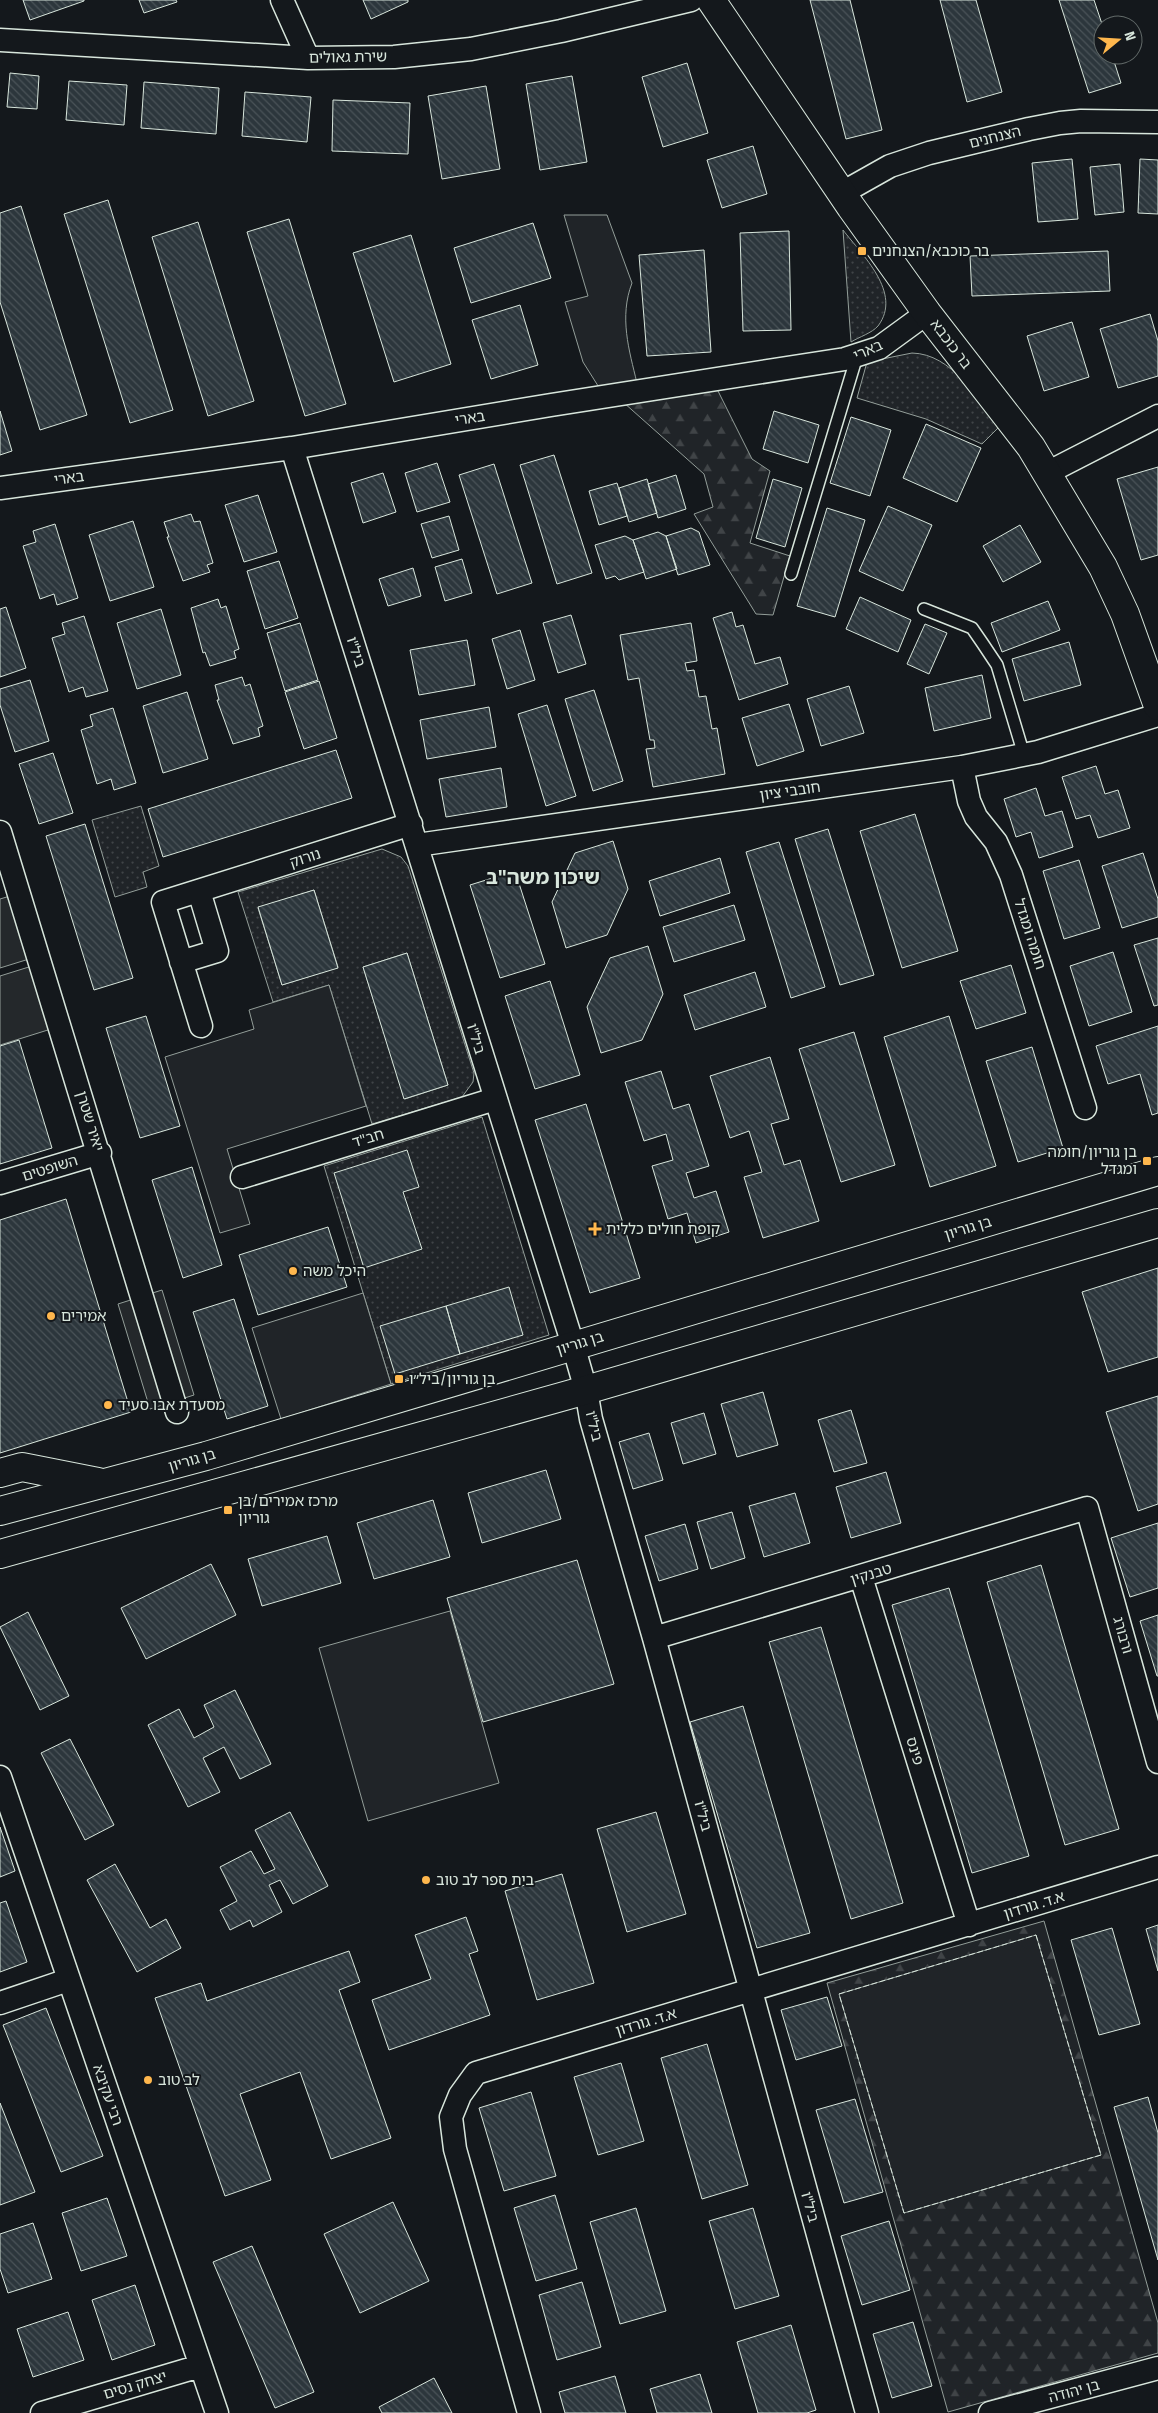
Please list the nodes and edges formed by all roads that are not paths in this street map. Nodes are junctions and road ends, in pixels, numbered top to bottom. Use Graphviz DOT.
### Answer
graph roads {
  1 [pos="282,0"];
  2 [pos="691,0"];
  3 [pos="710,0"];
  4 [pos="0,40"];
  5 [pos="308,58"];
  6 [pos="1158,122"];
  7 [pos="842,193"];
  8 [pos="927,313"];
  9 [pos="857,356"];
  10 [pos="1158,416"];
  11 [pos="292,448"];
  12 [pos="1047,473"];
  13 [pos="0,488"];
  14 [pos="791,574"];
  15 [pos="924,609"];
  16 [pos="1158,706"];
  17 [pos="1158,715"];
  18 [pos="1024,755"];
  19 [pos="962,766"];
  20 [pos="0,832"];
  21 [pos="414,835"];
  22 [pos="199,891"];
  23 [pos="182,962"];
  24 [pos="201,1026"];
  25 [pos="495,1099"];
  26 [pos="1085,1108"];
  27 [pos="100,1153"];
  28 [pos="1158,1171"];
  29 [pos="242,1177"];
  30 [pos="0,1183"];
  31 [pos="1158,1223"];
  32 [pos="573,1345"];
  33 [pos="586,1390"];
  34 [pos="177,1412"];
  35 [pos="0,1473"];
  36 [pos="107,1484"];
  37 [pos="1087,1508"];
  38 [pos="0,1511"];
  39 [pos="0,1554"];
  40 [pos="861,1577"];
  41 [pos="654,1638"];
  42 [pos="1158,1762"];
  43 [pos="0,1778"];
  44 [pos="1158,1868"];
  45 [pos="969,1925"];
  46 [pos="68,1980"];
  47 [pos="750,1990"];
  48 [pos="0,2003"];
  49 [pos="200,2366"];
  50 [pos="1158,2368"];
  51 [pos="42,2413"];
  52 [pos="217,2413"];
  53 [pos="529,2413"];
  54 [pos="867,2413"];
  55 [pos="990,2413"];
  1 -- 5 [label="street"];
  2 -- 5 [label="street, שירת גאולים"];
  3 -- 7 [label="main road, בר כוכבא"];
  4 -- 5 [label="street, שירת גאולים"];
  6 -- 7 [label="street, הצנחנים"];
  7 -- 8 [label="main road, בר כוכבא"];
  8 -- 9 [label="street, בארי"];
  8 -- 12 [label="main road, בר כוכבא"];
  9 -- 11 [label="street, בארי"];
  9 -- 14 [label="lane"];
  10 -- 12 [label="street"];
  11 -- 13 [label="street, בארי"];
  11 -- 21 [label="street, ביל\"ו"];
  12 -- 16 [label="main road, בר כוכבא"];
  15 -- 18 [label="lane"];
  17 -- 18 [label="street, חובבי ציון"];
  18 -- 19 [label="street, חובבי ציון"];
  19 -- 21 [label="street, חובבי ציון"];
  19 -- 26 [label="street, חומה ומגדל"];
  20 -- 27 [label="street, יאיר שטרן"];
  21 -- 22 [label="street, נורוק"];
  21 -- 25 [label="street, ביל\"ו"];
  22 -- 23 [label="street"];
  22 -- 23 [label="street, נורוק"];
  23 -- 24 [label="street, נורוק"];
  25 -- 29 [label="street, חב\"ד"];
  25 -- 32 [label="street, ביל\"ו"];
  27 -- 30 [label="street, השופטים"];
  27 -- 34 [label="street, יאיר שטרן"];
  28 -- 32 [label="main road, בן גוריון"];
  31 -- 33 [label="main road"];
  32 -- 33 [label="street, ביל\"ו"];
  32 -- 36 [label="main road, בן גוריון"];
  33 -- 39 [label="main road"];
  33 -- 41 [label="street, ביל\"ו"];
  35 -- 36 [label="main road"];
  36 -- 38 [label="main road, בן גוריון"];
  37 -- 40 [label="street, טבנקין"];
  37 -- 42 [label="street, ורבורג"];
  40 -- 41 [label="street, טבנקין"];
  40 -- 45 [label="street, פינס"];
  41 -- 47 [label="street, ביל\"ו"];
  43 -- 46 [label="street, רבי עקיבא"];
  44 -- 45 [label="street, א.ד. גורדון"];
  45 -- 47 [label="street, א.ד. גורדון"];
  46 -- 48 [label="street"];
  46 -- 49 [label="street, רבי עקיבא"];
  47 -- 53 [label="street, א.ד. גורדון"];
  47 -- 54 [label="street, ביל\"ו"];
  49 -- 51 [label="street, יצחק נסים"];
  49 -- 52 [label="street, רבי עקיבא"];
  50 -- 55 [label="street, בן יהודה"];
}
